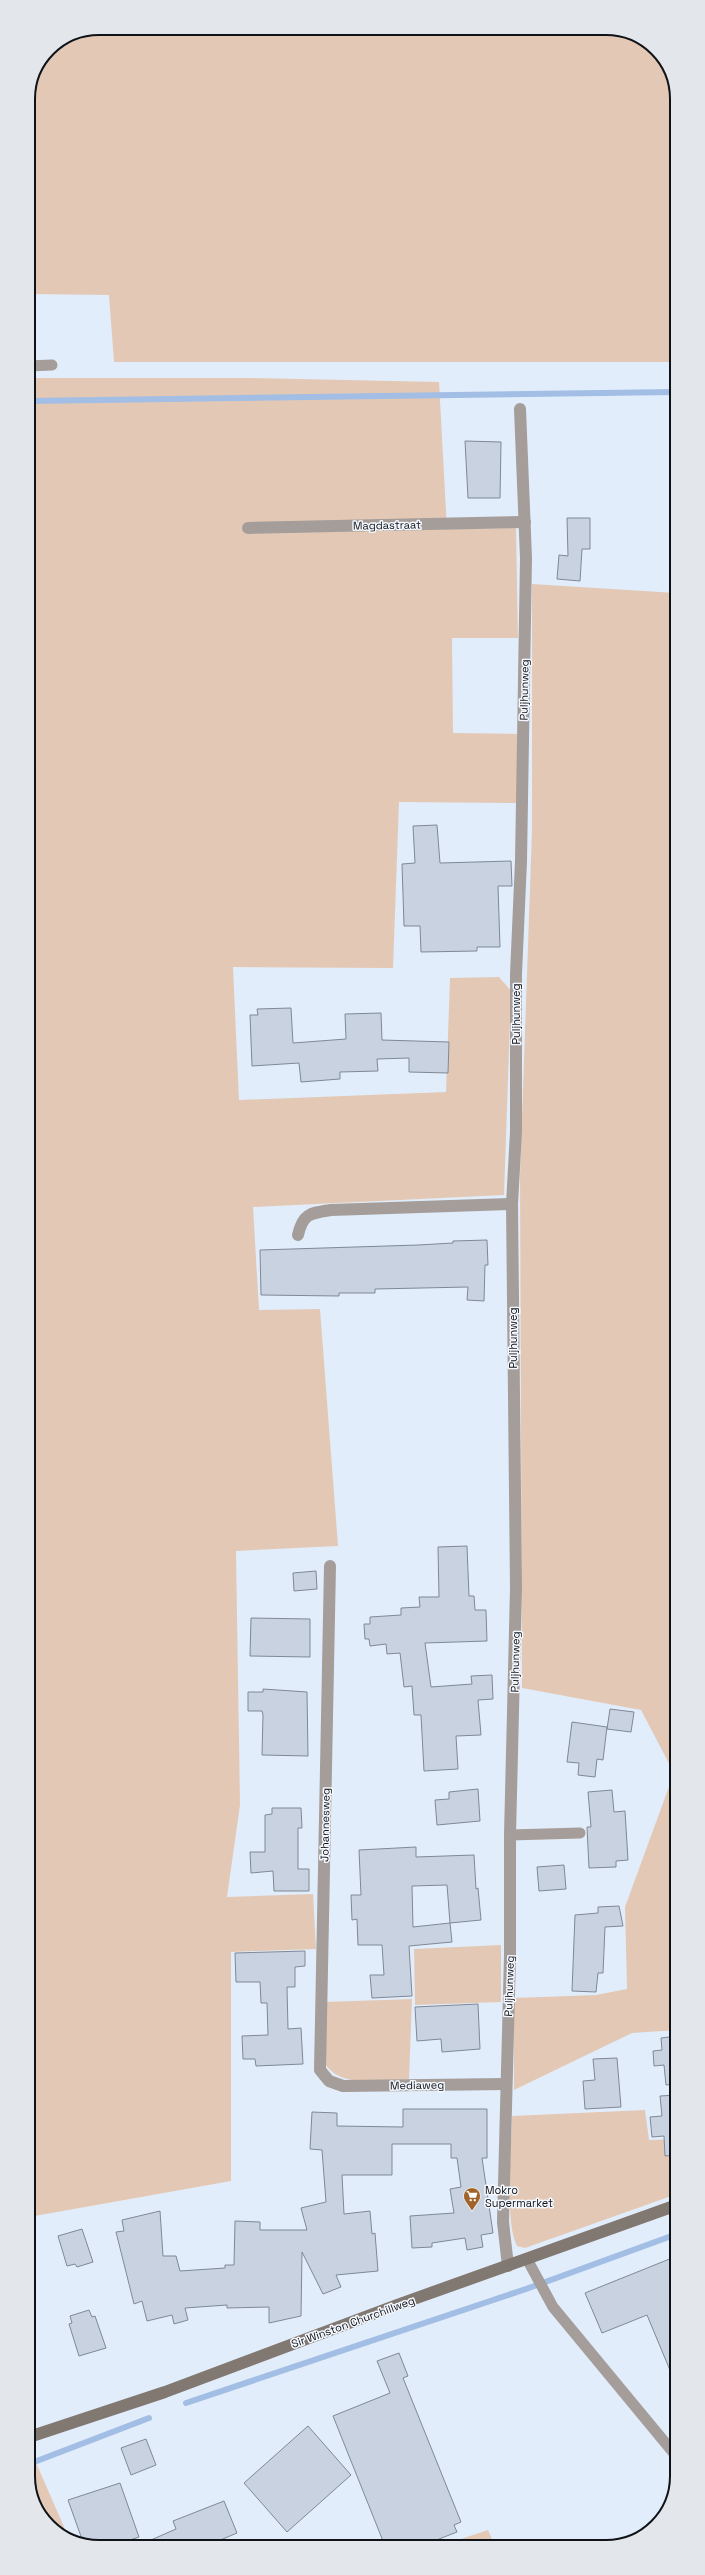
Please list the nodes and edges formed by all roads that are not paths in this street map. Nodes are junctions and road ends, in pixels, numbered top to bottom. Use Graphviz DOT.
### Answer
graph roads {
  1 [pos="52,365"];
  2 [pos="35,366"];
  3 [pos="520,409"];
  4 [pos="525,522"];
  5 [pos="248,528"];
  6 [pos="512,1204"];
  7 [pos="298,1235"];
  8 [pos="330,1566"];
  9 [pos="580,1832"];
  10 [pos="510,1835"];
  11 [pos="329,2081"];
  12 [pos="506,2084"];
  13 [pos="670,2208"];
  14 [pos="527,2259"];
  15 [pos="508,2266"];
  16 [pos="35,2435"];
  17 [pos="670,2448"];
  1 -- 2 [label="lane"];
  3 -- 4 [label="street, Puljhunweg"];
  4 -- 5 [label="street, Magdastraat"];
  4 -- 6 [label="street, Puljhunweg"];
  6 -- 7 [label="street"];
  6 -- 10 [label="street, Puljhunweg"];
  8 -- 11 [label="street, Johannesweg"];
  9 -- 10 [label="lane"];
  10 -- 12 [label="street, Puljhunweg"];
  11 -- 12 [label="street, Mediaweg"];
  12 -- 15 [label="street, Puljhunweg"];
  13 -- 14 [label="street, Sir Winston Churchillweg"];
  14 -- 15 [label="street, Sir Winston Churchillweg"];
  14 -- 17 [label="lane"];
  15 -- 16 [label="street, Sir Winston Churchillweg"];
}
